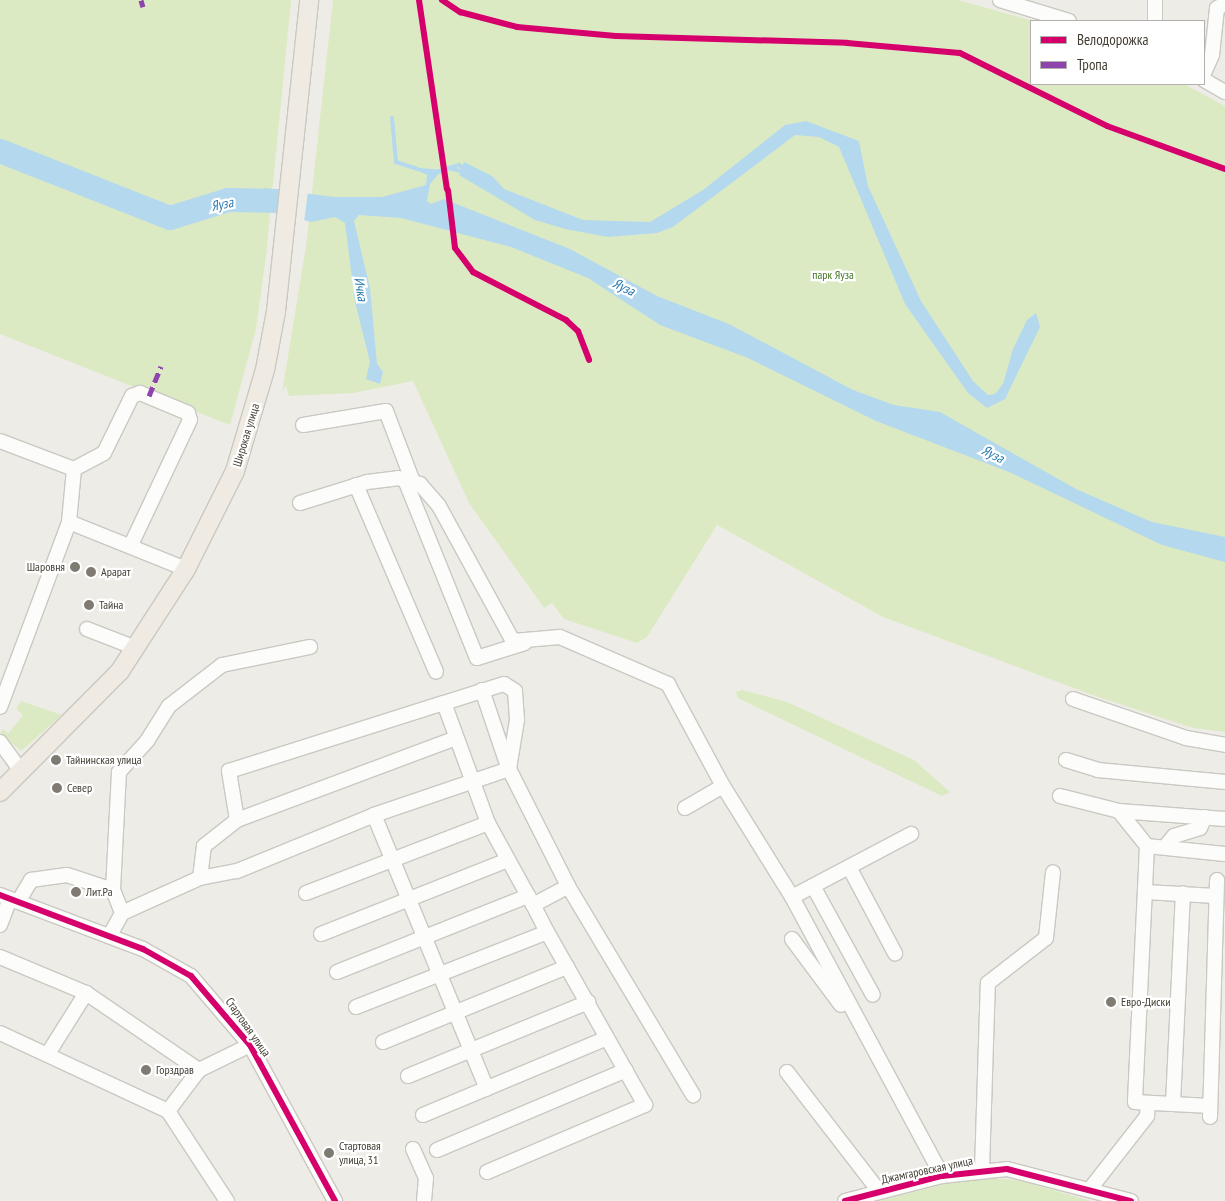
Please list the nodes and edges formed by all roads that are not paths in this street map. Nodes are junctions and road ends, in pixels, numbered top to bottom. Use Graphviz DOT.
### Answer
graph roads {
  1 [pos="310,0"];
  2 [pos="1000,0"];
  3 [pos="1155,0"];
  4 [pos="1225,4"];
  5 [pos="1066,20"];
  6 [pos="1154,20"];
  7 [pos="1205,71"];
  8 [pos="1205,81"];
  9 [pos="1225,92"];
  10 [pos="303,425"];
  11 [pos="0,441"];
  12 [pos="74,469"];
  13 [pos="409,481"];
  14 [pos="356,485"];
  15 [pos="300,503"];
  16 [pos="69,522"];
  17 [pos="131,545"];
  18 [pos="186,569"];
  19 [pos="86,629"];
  20 [pos="526,642"];
  21 [pos="310,647"];
  22 [pos="136,648"];
  23 [pos="436,672"];
  24 [pos="482,690"];
  25 [pos="1073,699"];
  26 [pos="444,703"];
  27 [pos="0,707"];
  28 [pos="456,738"];
  29 [pos="0,742"];
  30 [pos="1225,744"];
  31 [pos="1066,760"];
  32 [pos="509,769"];
  33 [pos="21,771"];
  34 [pos="472,779"];
  35 [pos="1225,782"];
  36 [pos="723,786"];
  37 [pos="0,792"];
  38 [pos="1060,796"];
  39 [pos="685,808"];
  40 [pos="1119,811"];
  41 [pos="374,815"];
  42 [pos="1205,817"];
  43 [pos="1225,819"];
  44 [pos="237,820"];
  45 [pos="488,823"];
  46 [pos="911,834"];
  47 [pos="1147,846"];
  48 [pos="1164,847"];
  49 [pos="1225,854"];
  50 [pos="394,856"];
  51 [pos="508,860"];
  52 [pos="849,867"];
  53 [pos="1054,872"];
  54 [pos="200,878"];
  55 [pos="1217,880"];
  56 [pos="568,886"];
  57 [pos="813,886"];
  58 [pos="114,890"];
  59 [pos="306,892"];
  60 [pos="1145,892"];
  61 [pos="1183,893"];
  62 [pos="1216,896"];
  63 [pos="792,897"];
  64 [pos="411,898"];
  65 [pos="9,899"];
  66 [pos="530,900"];
  67 [pos="122,912"];
  68 [pos="0,925"];
  69 [pos="547,932"];
  70 [pos="320,934"];
  71 [pos="110,935"];
  72 [pos="426,936"];
  73 [pos="792,939"];
  74 [pos="896,953"];
  75 [pos="0,957"];
  76 [pos="567,968"];
  77 [pos="337,972"];
  78 [pos="440,974"];
  79 [pos="86,993"];
  80 [pos="873,995"];
  81 [pos="588,1002"];
  82 [pos="356,1007"];
  83 [pos="456,1011"];
  84 [pos="0,1034"];
  85 [pos="607,1038"];
  86 [pos="382,1042"];
  87 [pos="869,1044"];
  88 [pos="250,1045"];
  89 [pos="471,1048"];
  90 [pos="49,1052"];
  91 [pos="199,1070"];
  92 [pos="626,1070"];
  93 [pos="787,1072"];
  94 [pos="408,1076"];
  95 [pos="487,1089"];
  96 [pos="693,1095"];
  97 [pos="1148,1103"];
  98 [pos="1174,1104"];
  99 [pos="168,1111"];
  100 [pos="423,1115"];
  101 [pos="413,1149"];
  102 [pos="436,1150"];
  103 [pos="982,1170"];
  104 [pos="487,1172"];
  105 [pos="942,1176"];
  106 [pos="1090,1189"];
  107 [pos="879,1191"];
  108 [pos="227,1201"];
  109 [pos="335,1201"];
  110 [pos="424,1201"];
  111 [pos="845,1201"];
  112 [pos="1131,1201"];
  1 -- 18 [label="main road, Широкая улица"];
  2 -- 5 [label="street"];
  3 -- 6 [label="street"];
  4 -- 7 [label="street"];
  8 -- 9 [label="street"];
  10 -- 13 [label="street"];
  11 -- 12 [label="street"];
  12 -- 16 [label="street"];
  12 -- 17 [label="street"];
  13 -- 14 [label="street"];
  13 -- 20 [label="street"];
  13 -- 20 [label="street"];
  14 -- 15 [label="street"];
  14 -- 23 [label="street"];
  16 -- 17 [label="street"];
  16 -- 27 [label="street"];
  17 -- 18 [label="street"];
  18 -- 22 [label="main road, Широкая улица"];
  19 -- 22 [label="street"];
  20 -- 36 [label="street"];
  21 -- 58 [label="street"];
  22 -- 33 [label="main road, Широкая улица"];
  24 -- 26 [label="street"];
  24 -- 32 [label="street"];
  24 -- 32 [label="street"];
  25 -- 30 [label="street"];
  26 -- 28 [label="street"];
  26 -- 44 [label="street"];
  28 -- 34 [label="street"];
  28 -- 44 [label="street"];
  29 -- 33 [label="street"];
  31 -- 35 [label="street"];
  32 -- 34 [label="street"];
  32 -- 56 [label="street"];
  33 -- 37 [label="main road, Широкая улица"];
  34 -- 41 [label="street"];
  34 -- 45 [label="street"];
  36 -- 39 [label="street"];
  36 -- 63 [label="street"];
  38 -- 40 [label="street"];
  40 -- 42 [label="street"];
  40 -- 47 [label="street"];
  41 -- 50 [label="street"];
  41 -- 54 [label="street"];
  42 -- 43 [label="street"];
  42 -- 48 [label="street"];
  44 -- 54 [label="street"];
  45 -- 50 [label="street"];
  45 -- 51 [label="street"];
  46 -- 52 [label="street"];
  47 -- 48 [label="street"];
  47 -- 60 [label="street"];
  48 -- 49 [label="street"];
  50 -- 59 [label="street"];
  50 -- 64 [label="street"];
  51 -- 64 [label="street"];
  51 -- 66 [label="street"];
  52 -- 57 [label="street"];
  52 -- 74 [label="street"];
  53 -- 103 [label="street"];
  54 -- 67 [label="street"];
  55 -- 62 [label="street"];
  56 -- 66 [label="street"];
  56 -- 96 [label="street"];
  57 -- 63 [label="street"];
  57 -- 80 [label="street"];
  58 -- 65 [label="street"];
  58 -- 67 [label="street"];
  60 -- 61 [label="street"];
  60 -- 97 [label="street"];
  61 -- 62 [label="street"];
  61 -- 98 [label="street"];
  62 -- 98 [label="street"];
  63 -- 87 [label="street"];
  64 -- 70 [label="street"];
  64 -- 72 [label="street"];
  65 -- 68 [label="street"];
  65 -- 71 [label="street, Стартовая улица"];
  66 -- 69 [label="street"];
  66 -- 72 [label="street"];
  67 -- 71 [label="street"];
  69 -- 76 [label="street"];
  69 -- 78 [label="street"];
  71 -- 88 [label="street, Стартовая улица"];
  72 -- 77 [label="street"];
  72 -- 78 [label="street"];
  73 -- 87 [label="street"];
  75 -- 79 [label="street"];
  76 -- 81 [label="street"];
  76 -- 83 [label="street"];
  78 -- 82 [label="street"];
  78 -- 83 [label="street"];
  79 -- 90 [label="street"];
  79 -- 91 [label="street"];
  81 -- 85 [label="street"];
  81 -- 89 [label="street"];
  83 -- 86 [label="street"];
  83 -- 89 [label="street"];
  84 -- 90 [label="street"];
  85 -- 92 [label="street"];
  85 -- 95 [label="street"];
  87 -- 105 [label="street"];
  88 -- 91 [label="street"];
  88 -- 109 [label="street, Стартовая улица"];
  89 -- 94 [label="street"];
  89 -- 95 [label="street"];
  90 -- 99 [label="street"];
  91 -- 99 [label="street"];
  92 -- 102 [label="street"];
  92 -- 104 [label="street"];
  93 -- 107 [label="street"];
  95 -- 100 [label="street"];
  97 -- 98 [label="street"];
  97 -- 106 [label="street"];
  99 -- 108 [label="street"];
  101 -- 110 [label="street"];
  103 -- 105 [label="street, Джамгаровская улица"];
  103 -- 106 [label="street, Джамгаровская улица"];
  105 -- 107 [label="street, Джамгаровская улица"];
  106 -- 112 [label="street, Джамгаровская улица"];
  107 -- 111 [label="street, Джамгаровская улица"];
}
